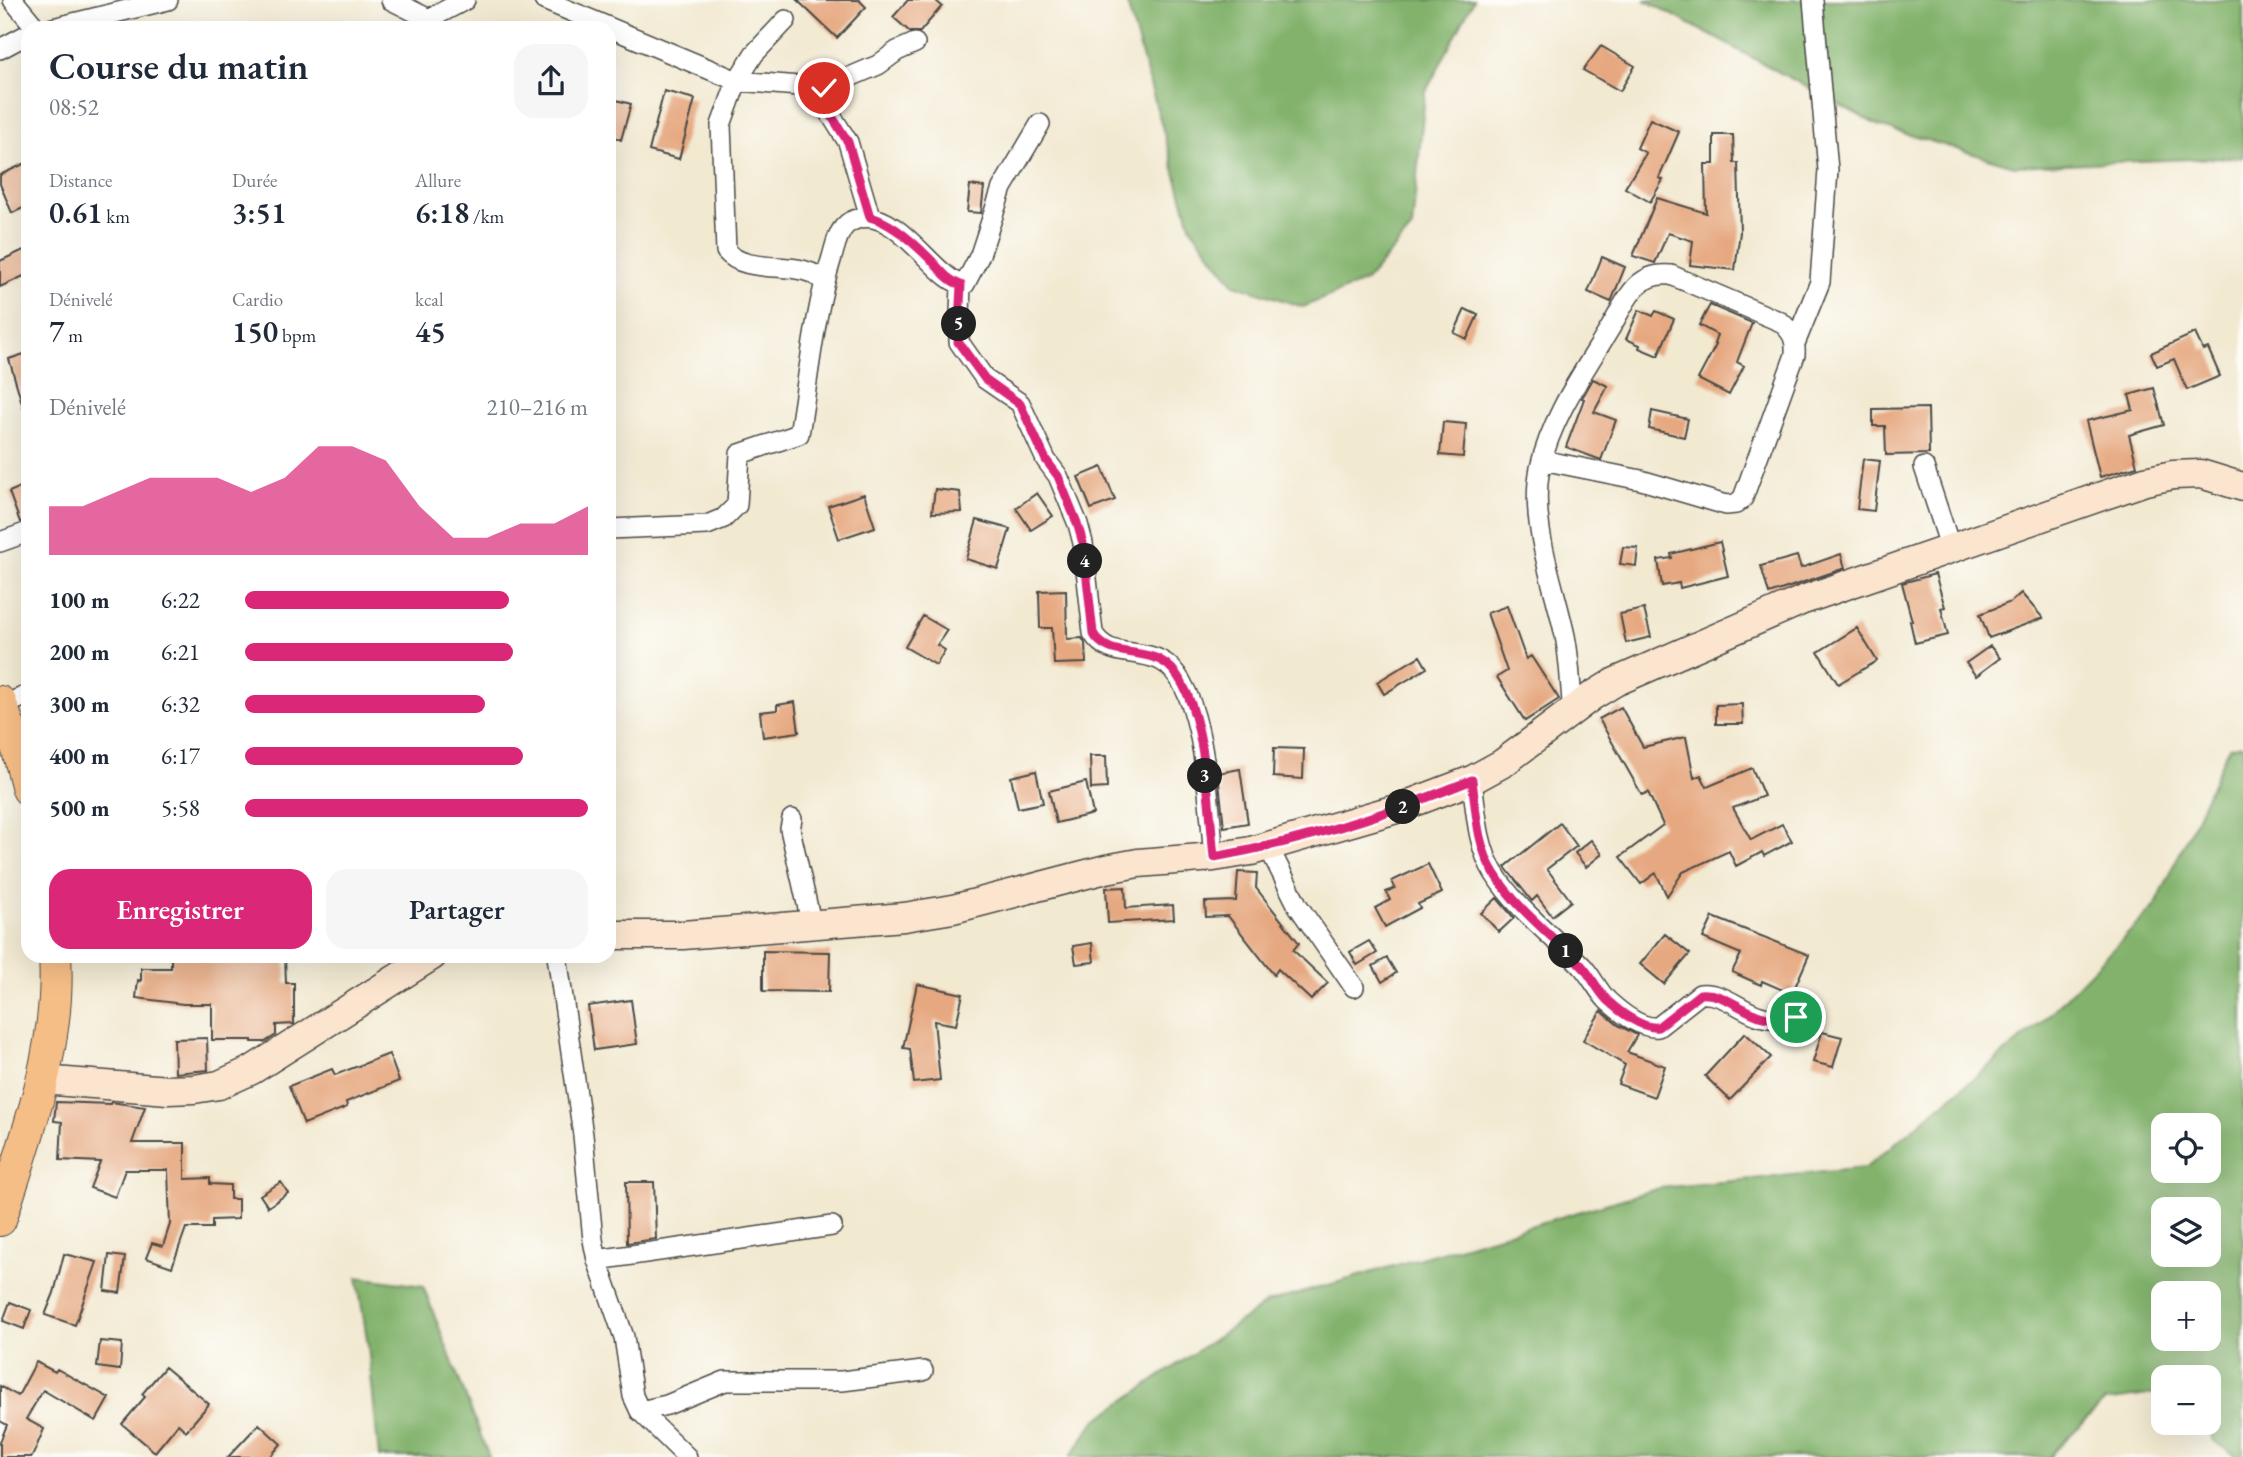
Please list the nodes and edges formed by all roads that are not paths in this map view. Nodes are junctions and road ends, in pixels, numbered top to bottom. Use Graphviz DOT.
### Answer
graph roads {
  1 [pos="13,0"];
  2 [pos="168,0"];
  3 [pos="391,0"];
  4 [pos="425,0"];
  5 [pos="466,0"];
  6 [pos="544,0"];
  7 [pos="1813,0"];
  8 [pos="136,4"];
  9 [pos="786,20"];
  10 [pos="30,21"];
  11 [pos="77,21"];
  12 [pos="425,21"];
  13 [pos="429,21"];
  14 [pos="434,21"];
  15 [pos="594,21"];
  16 [pos="616,30"];
  17 [pos="21,38"];
  18 [pos="915,43"];
  19 [pos="0,49"];
  20 [pos="737,81"];
  21 [pos="824,88"];
  22 [pos="1040,124"];
  23 [pos="870,217"];
  24 [pos="824,282"];
  25 [pos="961,285"];
  26 [pos="1796,341"];
  27 [pos="1542,460"];
  28 [pos="1924,467"];
  29 [pos="2243,487"];
  30 [pos="616,529"];
  31 [pos="21,534"];
  32 [pos="0,542"];
  33 [pos="1951,549"];
  34 [pos="10,701"];
  35 [pos="1573,710"];
  36 [pos="21,762"];
  37 [pos="1472,780"];
  38 [pos="792,818"];
  39 [pos="1268,846"];
  40 [pos="1214,857"];
  41 [pos="812,926"];
  42 [pos="616,935"];
  43 [pos="55,963"];
  44 [pos="421,963"];
  45 [pos="559,963"];
  46 [pos="1354,987"];
  47 [pos="1796,1017"];
  48 [pos="41,1080"];
  49 [pos="0,1220"];
  50 [pos="832,1226"];
  51 [pos="597,1260"];
  52 [pos="923,1371"];
  53 [pos="640,1411"];
  54 [pos="687,1457"];
  1 -- 10 [label="street"];
  2 -- 8 [label="street"];
  3 -- 12 [label="street"];
  4 -- 13 [label="street"];
  5 -- 14 [label="street"];
  6 -- 15 [label="street"];
  7 -- 26 [label="street"];
  8 -- 11 [label="street"];
  9 -- 20 [label="street"];
  16 -- 20 [label="street"];
  17 -- 19 [label="street"];
  18 -- 21 [label="street"];
  20 -- 21 [label="street"];
  20 -- 24 [label="street"];
  21 -- 23 [label="street"];
  22 -- 25 [label="street"];
  23 -- 24 [label="street"];
  23 -- 25 [label="street"];
  24 -- 30 [label="street"];
  25 -- 40 [label="street"];
  26 -- 27 [label="street"];
  26 -- 27 [label="street"];
  27 -- 35 [label="street"];
  28 -- 33 [label="street"];
  29 -- 33 [label="street"];
  31 -- 32 [label="street"];
  33 -- 35 [label="street"];
  34 -- 36 [label="main road"];
  35 -- 37 [label="street"];
  37 -- 39 [label="street"];
  37 -- 47 [label="street"];
  38 -- 41 [label="street"];
  39 -- 40 [label="street"];
  39 -- 46 [label="street"];
  40 -- 41 [label="street"];
  41 -- 42 [label="street"];
  43 -- 48 [label="main road"];
  44 -- 48 [label="street"];
  45 -- 51 [label="street"];
  48 -- 49 [label="main road"];
  50 -- 51 [label="street"];
  51 -- 53 [label="street"];
  52 -- 53 [label="street"];
  53 -- 54 [label="street"];
}
